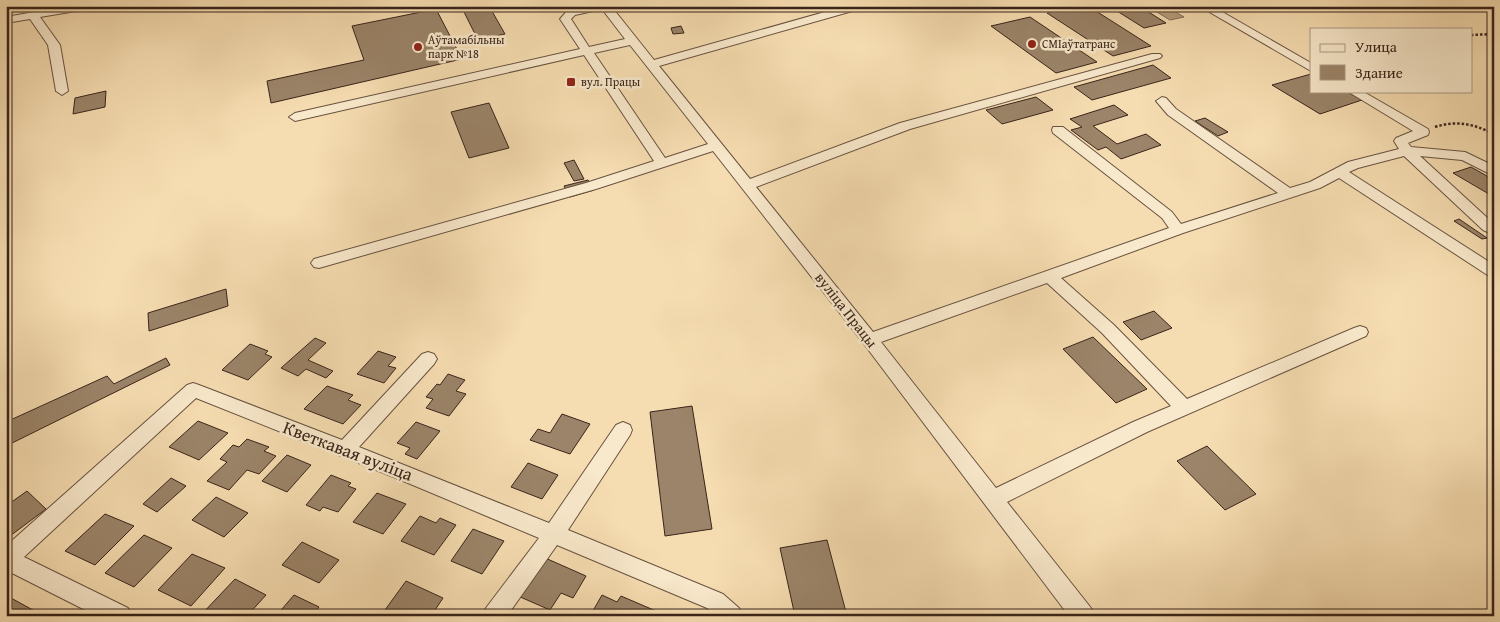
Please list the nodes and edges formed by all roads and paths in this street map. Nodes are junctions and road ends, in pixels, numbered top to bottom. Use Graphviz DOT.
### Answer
graph roads {
  1 [pos="88,6"];
  2 [pos="603,6"];
  3 [pos="859,6"];
  4 [pos="1204,6"];
  5 [pos="33,16"];
  6 [pos="6,20"];
  7 [pos="1494,34"];
  8 [pos="1472,35"];
  9 [pos="631,41"];
  10 [pos="586,51"];
  11 [pos="1156,56"];
  12 [pos="652,64"];
  13 [pos="1310,67"];
  14 [pos="62,91"];
  15 [pos="1355,92"];
  16 [pos="1162,101"];
  17 [pos="295,117"];
  18 [pos="1058,130"];
  19 [pos="1423,132"];
  20 [pos="1494,134"];
  21 [pos="716,146"];
  22 [pos="1407,152"];
  23 [pos="662,163"];
  24 [pos="1339,172"];
  25 [pos="1494,172"];
  26 [pos="747,185"];
  27 [pos="1289,194"];
  28 [pos="1178,230"];
  29 [pos="1494,230"];
  30 [pos="319,263"];
  31 [pos="1494,272"];
  32 [pos="1049,276"];
  33 [pos="1360,332"];
  34 [pos="870,340"];
  35 [pos="428,359"];
  36 [pos="1184,408"];
  37 [pos="623,430"];
  38 [pos="344,450"];
  39 [pos="992,500"];
  40 [pos="553,535"];
  41 [pos="7,560"];
  42 [pos="120,616"];
  43 [pos="494,616"];
  44 [pos="731,616"];
  45 [pos="1083,616"];
  1 -- 5 [label="street"];
  2 -- 9 [label="street, вуліца Працы"];
  2 -- 10 [label="street"];
  3 -- 12 [label="street"];
  4 -- 13 [label="street"];
  5 -- 6 [label="street"];
  5 -- 14 [label="street"];
  7 -- 8 [label="path"];
  9 -- 10 [label="street"];
  9 -- 12 [label="street, вуліца Працы"];
  10 -- 17 [label="street"];
  10 -- 23 [label="street"];
  11 -- 26 [label="street"];
  12 -- 21 [label="street, вуліца Працы"];
  15 -- 19 [label="street"];
  16 -- 27 [label="street"];
  18 -- 28 [label="street"];
  19 -- 20 [label="path"];
  19 -- 22 [label="street"];
  21 -- 23 [label="street"];
  21 -- 26 [label="street, вуліца Працы"];
  22 -- 24 [label="street"];
  22 -- 25 [label="street"];
  22 -- 29 [label="street"];
  23 -- 30 [label="street"];
  24 -- 27 [label="street"];
  24 -- 31 [label="street"];
  26 -- 34 [label="street, вуліца Працы"];
  27 -- 28 [label="street"];
  28 -- 32 [label="street"];
  32 -- 34 [label="street"];
  32 -- 36 [label="street"];
  33 -- 36 [label="street"];
  34 -- 39 [label="street, вуліца Працы"];
  35 -- 38 [label="street"];
  36 -- 39 [label="street"];
  37 -- 40 [label="street"];
  38 -- 40 [label="street, Кветкавая вуліца"];
  38 -- 41 [label="street, Кветкавая вуліца"];
  39 -- 45 [label="street, вуліца Працы"];
  40 -- 43 [label="street"];
  40 -- 44 [label="street, Кветкавая вуліца"];
  41 -- 42 [label="street"];
}
